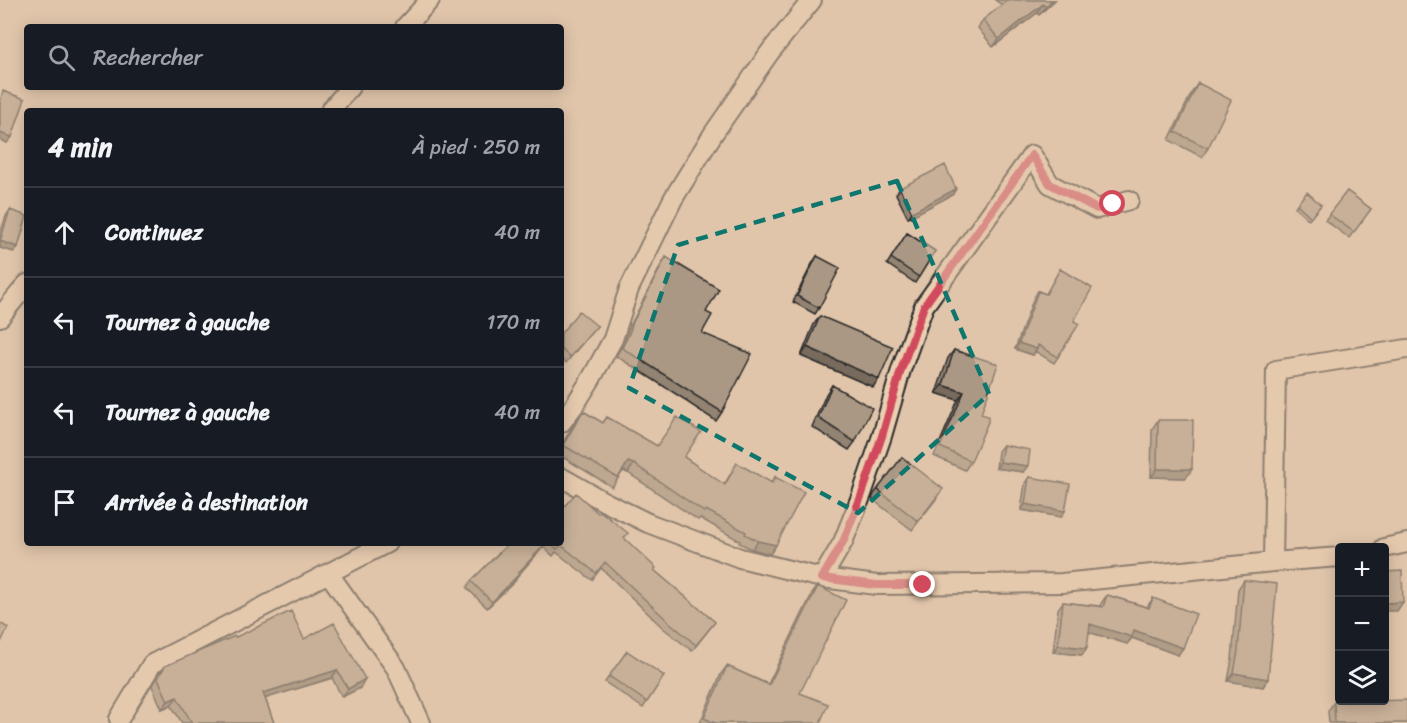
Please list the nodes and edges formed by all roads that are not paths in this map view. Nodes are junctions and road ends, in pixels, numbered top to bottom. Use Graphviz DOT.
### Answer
graph roads {
  1 [pos="430,0"];
  2 [pos="812,0"];
  3 [pos="408,24"];
  4 [pos="348,90"];
  5 [pos="332,108"];
  6 [pos="1129,200"];
  7 [pos="24,288"];
  8 [pos="0,317"];
  9 [pos="1407,349"];
  10 [pos="564,419"];
  11 [pos="564,479"];
  12 [pos="1407,543"];
  13 [pos="381,546"];
  14 [pos="1389,547"];
  15 [pos="1335,557"];
  16 [pos="1273,562"];
  17 [pos="329,574"];
  18 [pos="822,578"];
  19 [pos="119,719"];
  20 [pos="421,723"];
  1 -- 3 [label="street"];
  2 -- 10 [label="street"];
  4 -- 5 [label="street"];
  6 -- 18 [label="street"];
  7 -- 8 [label="street"];
  9 -- 16 [label="street"];
  11 -- 18 [label="street"];
  12 -- 14 [label="street"];
  13 -- 17 [label="street"];
  15 -- 16 [label="street"];
  16 -- 18 [label="street"];
  17 -- 19 [label="street"];
  17 -- 20 [label="street"];
}
